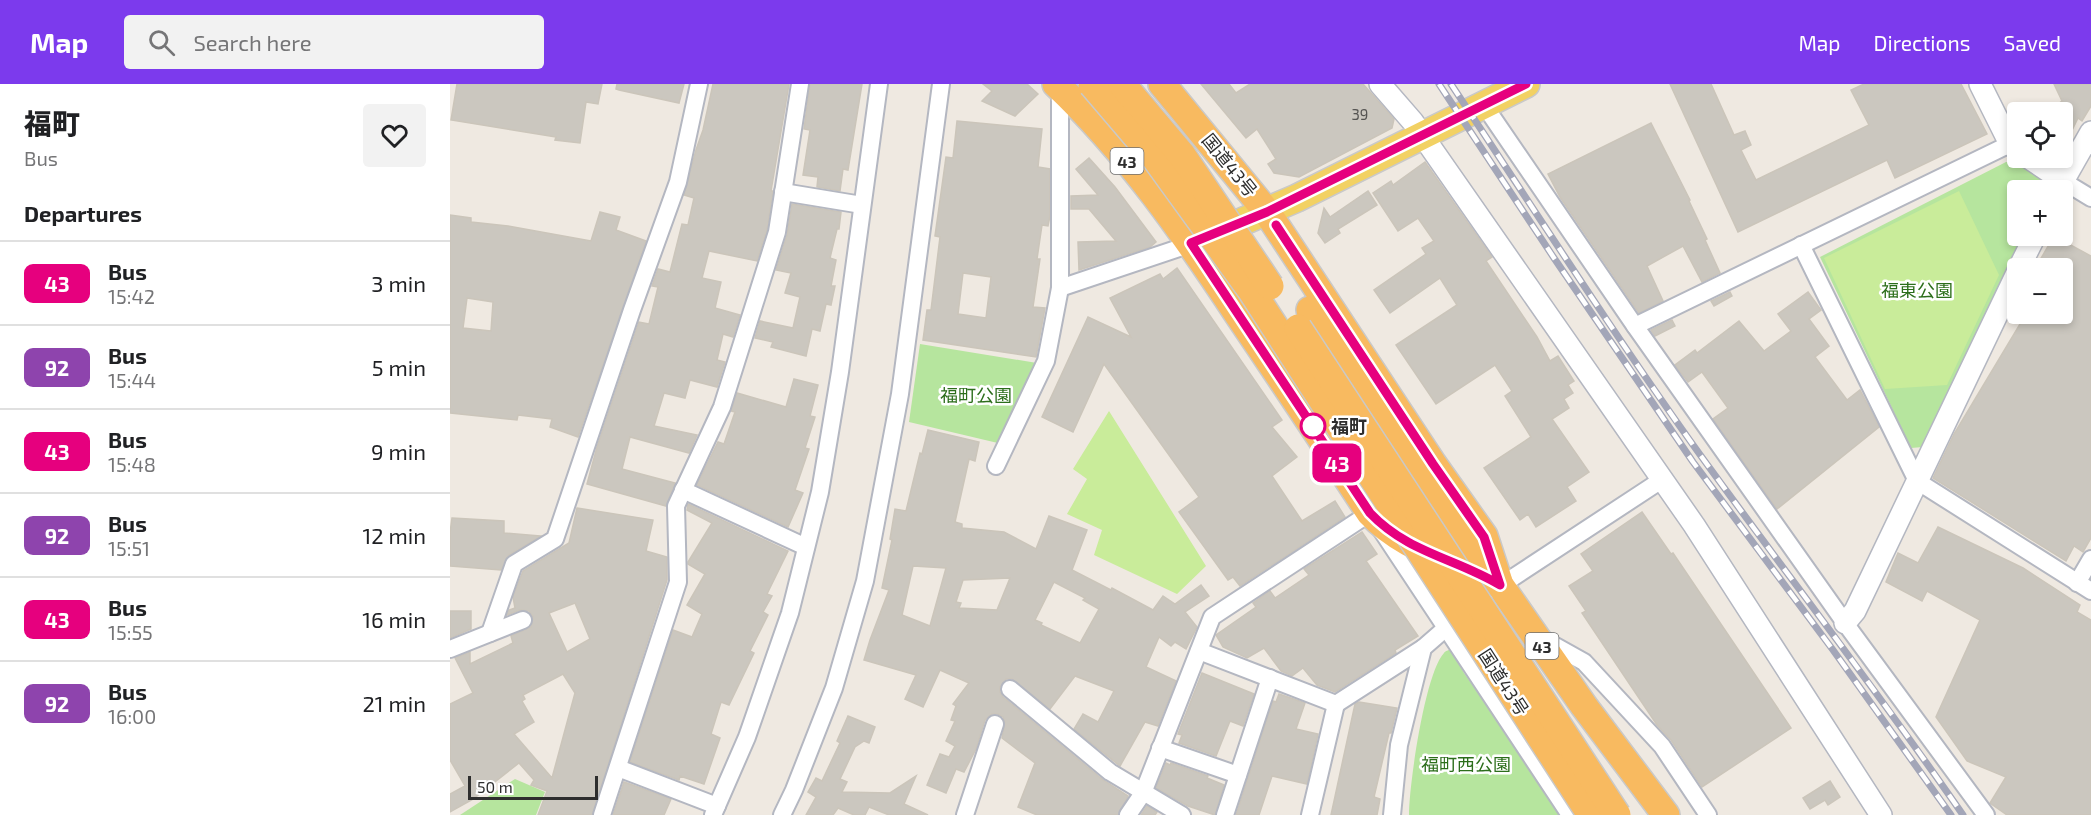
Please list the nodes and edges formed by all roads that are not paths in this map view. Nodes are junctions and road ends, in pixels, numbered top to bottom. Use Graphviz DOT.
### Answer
graph roads {
  1 [pos="699,84"];
  2 [pos="800,84"];
  3 [pos="879,84"];
  4 [pos="940,84"];
  5 [pos="1092,84"];
  6 [pos="1122,84"];
  7 [pos="1162,84"];
  8 [pos="1380,84"];
  9 [pos="1526,84"];
  10 [pos="1980,84"];
  11 [pos="1058,86"];
  12 [pos="1484,105"];
  13 [pos="2091,132"];
  14 [pos="2007,134"];
  15 [pos="1423,135"];
  16 [pos="2007,150"];
  17 [pos="2040,168"];
  18 [pos="2054,180"];
  19 [pos="2064,180"];
  20 [pos="2073,191"];
  21 [pos="783,192"];
  22 [pos="2091,198"];
  23 [pos="862,205"];
  24 [pos="1259,215"];
  25 [pos="1191,243"];
  26 [pos="1802,245"];
  27 [pos="1060,288"];
  28 [pos="2007,292"];
  29 [pos="1635,326"];
  30 [pos="996,466"];
  31 [pos="1663,479"];
  32 [pos="1917,482"];
  33 [pos="683,490"];
  34 [pos="1370,513"];
  35 [pos="806,547"];
  36 [pos="2091,559"];
  37 [pos="1500,585"];
  38 [pos="2084,587"];
  39 [pos="523,620"];
  40 [pos="1845,623"];
  41 [pos="1446,627"];
  42 [pos="490,633"];
  43 [pos="1533,633"];
  44 [pos="1423,648"];
  45 [pos="450,649"];
  46 [pos="1199,651"];
  47 [pos="1270,678"];
  48 [pos="1010,689"];
  49 [pos="1336,704"];
  50 [pos="995,724"];
  51 [pos="1161,748"];
  52 [pos="618,768"];
  53 [pos="1238,775"];
  54 [pos="1143,793"];
  55 [pos="715,811"];
  56 [pos="602,815"];
  57 [pos="782,815"];
  58 [pos="965,815"];
  59 [pos="1128,815"];
  60 [pos="1182,815"];
  61 [pos="1225,815"];
  62 [pos="1310,815"];
  63 [pos="1392,815"];
  64 [pos="1570,815"];
  65 [pos="1591,815"];
  66 [pos="1617,815"];
  67 [pos="1665,815"];
  68 [pos="1708,815"];
  69 [pos="1881,815"];
  70 [pos="1986,815"];
  1 -- 42 [label="street"];
  2 -- 21 [label="street"];
  3 -- 23 [label="street"];
  4 -- 57 [label="street"];
  5 -- 65 [label="highway, 国道43号 / 43, bridge"];
  6 -- 66 [label="highway, 国道43号 / 43, bridge"];
  7 -- 24 [label="highway, 国道43号"];
  8 -- 15 [label="street"];
  9 -- 12 [label="main road"];
  10 -- 14 [label="street"];
  11 -- 25 [label="highway, 43"];
  11 -- 27 [label="street"];
  12 -- 15 [label="main road"];
  12 -- 29 [label="street"];
  13 -- 19 [label="street"];
  15 -- 24 [label="main road"];
  15 -- 31 [label="street"];
  16 -- 26 [label="street"];
  17 -- 18 [label="street"];
  20 -- 22 [label="street"];
  21 -- 23 [label="street"];
  21 -- 33 [label="street"];
  23 -- 35 [label="street"];
  24 -- 25 [label="main road"];
  24 -- 37 [label="highway, 国道43号"];
  25 -- 27 [label="street"];
  25 -- 34 [label="highway, 43"];
  26 -- 29 [label="street"];
  26 -- 32 [label="street"];
  27 -- 30 [label="street"];
  28 -- 32 [label="street"];
  29 -- 40 [label="street"];
  31 -- 37 [label="street"];
  31 -- 69 [label="street"];
  32 -- 38 [label="street"];
  32 -- 40 [label="street"];
  33 -- 35 [label="street"];
  33 -- 52 [label="street"];
  34 -- 37 [label="highway, 43"];
  34 -- 41 [label="street"];
  34 -- 46 [label="street"];
  35 -- 55 [label="street"];
  36 -- 38 [label="street"];
  37 -- 41 [label="street"];
  37 -- 43 [label="highway, 43"];
  39 -- 42 [label="street"];
  40 -- 70 [label="street"];
  41 -- 44 [label="street"];
  41 -- 64 [label="street"];
  42 -- 45 [label="street"];
  43 -- 67 [label="highway, 43"];
  43 -- 68 [label="street"];
  44 -- 49 [label="street"];
  44 -- 63 [label="street"];
  46 -- 47 [label="street"];
  46 -- 51 [label="street"];
  47 -- 49 [label="street"];
  47 -- 53 [label="street"];
  48 -- 54 [label="street"];
  49 -- 62 [label="street"];
  50 -- 58 [label="street"];
  51 -- 53 [label="street"];
  51 -- 54 [label="street"];
  52 -- 55 [label="street"];
  52 -- 56 [label="street"];
  53 -- 61 [label="street"];
  54 -- 59 [label="street"];
  54 -- 60 [label="street"];
}
